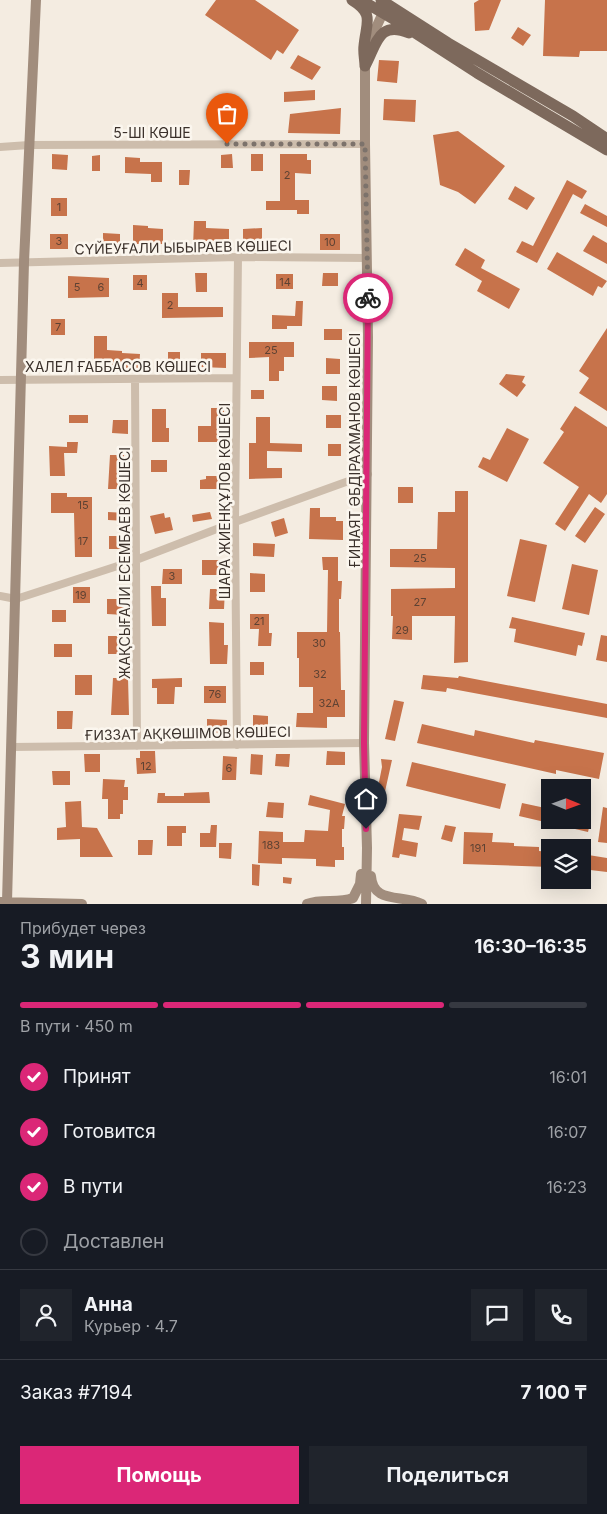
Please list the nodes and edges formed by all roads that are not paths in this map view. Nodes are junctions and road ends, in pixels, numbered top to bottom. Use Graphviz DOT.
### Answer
graph roads {
  1 [pos="36,0"];
  2 [pos="352,0"];
  3 [pos="361,0"];
  4 [pos="385,4"];
  5 [pos="425,40"];
  6 [pos="365,66"];
  7 [pos="607,139"];
  8 [pos="365,144"];
  9 [pos="29,145"];
  10 [pos="0,147"];
  11 [pos="607,150"];
  12 [pos="238,257"];
  13 [pos="367,258"];
  14 [pos="24,262"];
  15 [pos="0,263"];
  16 [pos="236,378"];
  17 [pos="135,379"];
  18 [pos="0,380"];
  19 [pos="21,380"];
  20 [pos="368,474"];
  21 [pos="235,522"];
  22 [pos="136,560"];
  23 [pos="0,596"];
  24 [pos="16,599"];
  25 [pos="364,743"];
  26 [pos="237,745"];
  27 [pos="137,746"];
  28 [pos="12,747"];
  29 [pos="367,848"];
  30 [pos="4,902"];
  31 [pos="82,904"];
  32 [pos="307,904"];
  33 [pos="366,904"];
  34 [pos="422,904"];
  1 -- 9 [label="street"];
  2 -- 6 [label="main road"];
  3 -- 4 [label="main road"];
  4 -- 5 [label="main road"];
  4 -- 6 [label="street, ҒИНАЯТ ӘБДІРАХМАНОВ КӨШЕСІ"];
  4 -- 7 [label="main road"];
  5 -- 6 [label="main road"];
  5 -- 11 [label="main road"];
  6 -- 8 [label="street, ҒИНАЯТ ӘБДІРАХМАНОВ КӨШЕСІ"];
  8 -- 9 [label="street, 5-ШI КӨШЕ"];
  8 -- 13 [label="street, ҒИНАЯТ ӘБДІРАХМАНОВ КӨШЕСІ"];
  9 -- 10 [label="street, 5-ШI КӨШЕ"];
  9 -- 14 [label="street"];
  12 -- 13 [label="street, СҮЙЕУҒАЛИ ЫБЫРАЕВ КӨШЕСI"];
  12 -- 14 [label="street, СҮЙЕУҒАЛИ ЫБЫРАЕВ КӨШЕСI"];
  12 -- 16 [label="street, ШАРА ЖИЕНҚҰЛОВ КӨШЕСІ"];
  13 -- 20 [label="street, ҒИНАЯТ ӘБДІРАХМАНОВ КӨШЕСІ"];
  14 -- 15 [label="street, СҮЙЕУҒАЛИ ЫБЫРАЕВ КӨШЕСI"];
  14 -- 19 [label="street"];
  16 -- 17 [label="street, ХАЛЕЛ ҒАББАСОВ КӨШЕСІ"];
  16 -- 21 [label="street, ШАРА ЖИЕНҚҰЛОВ КӨШЕСІ"];
  17 -- 19 [label="street, ХАЛЕЛ ҒАББАСОВ КӨШЕСІ"];
  17 -- 22 [label="street, ЖАҚСЫҒАЛИ ЕСЕМБАЕВ КӨШЕСI"];
  18 -- 19 [label="street, ХАЛЕЛ ҒАББАСОВ КӨШЕСІ"];
  19 -- 24 [label="street"];
  20 -- 21 [label="street"];
  20 -- 25 [label="street, ҒИНАЯТ ӘБДІРАХМАНОВ КӨШЕСІ"];
  21 -- 22 [label="street"];
  21 -- 26 [label="street, ШАРА ЖИЕНҚҰЛОВ КӨШЕСІ"];
  22 -- 24 [label="street"];
  22 -- 27 [label="street, ЖАҚСЫҒАЛИ ЕСЕМБАЕВ КӨШЕСI"];
  23 -- 24 [label="street"];
  24 -- 28 [label="street"];
  25 -- 26 [label="street, ҒИЗЗАТ АҚКӨШІМОВ КӨШЕСI"];
  25 -- 29 [label="street, ҒИНАЯТ ӘБДІРАХМАНОВ КӨШЕСІ"];
  26 -- 27 [label="street, ҒИЗЗАТ АҚКӨШІМОВ КӨШЕСI"];
  27 -- 28 [label="street, ҒИЗЗАТ АҚКӨШІМОВ КӨШЕСI"];
  28 -- 30 [label="street"];
  29 -- 32 [label="street"];
  29 -- 33 [label="street, ҒИНАЯТ ӘБДІРАХМАНОВ КӨШЕСІ"];
  29 -- 34 [label="street"];
  30 -- 31 [label="street"];
}
